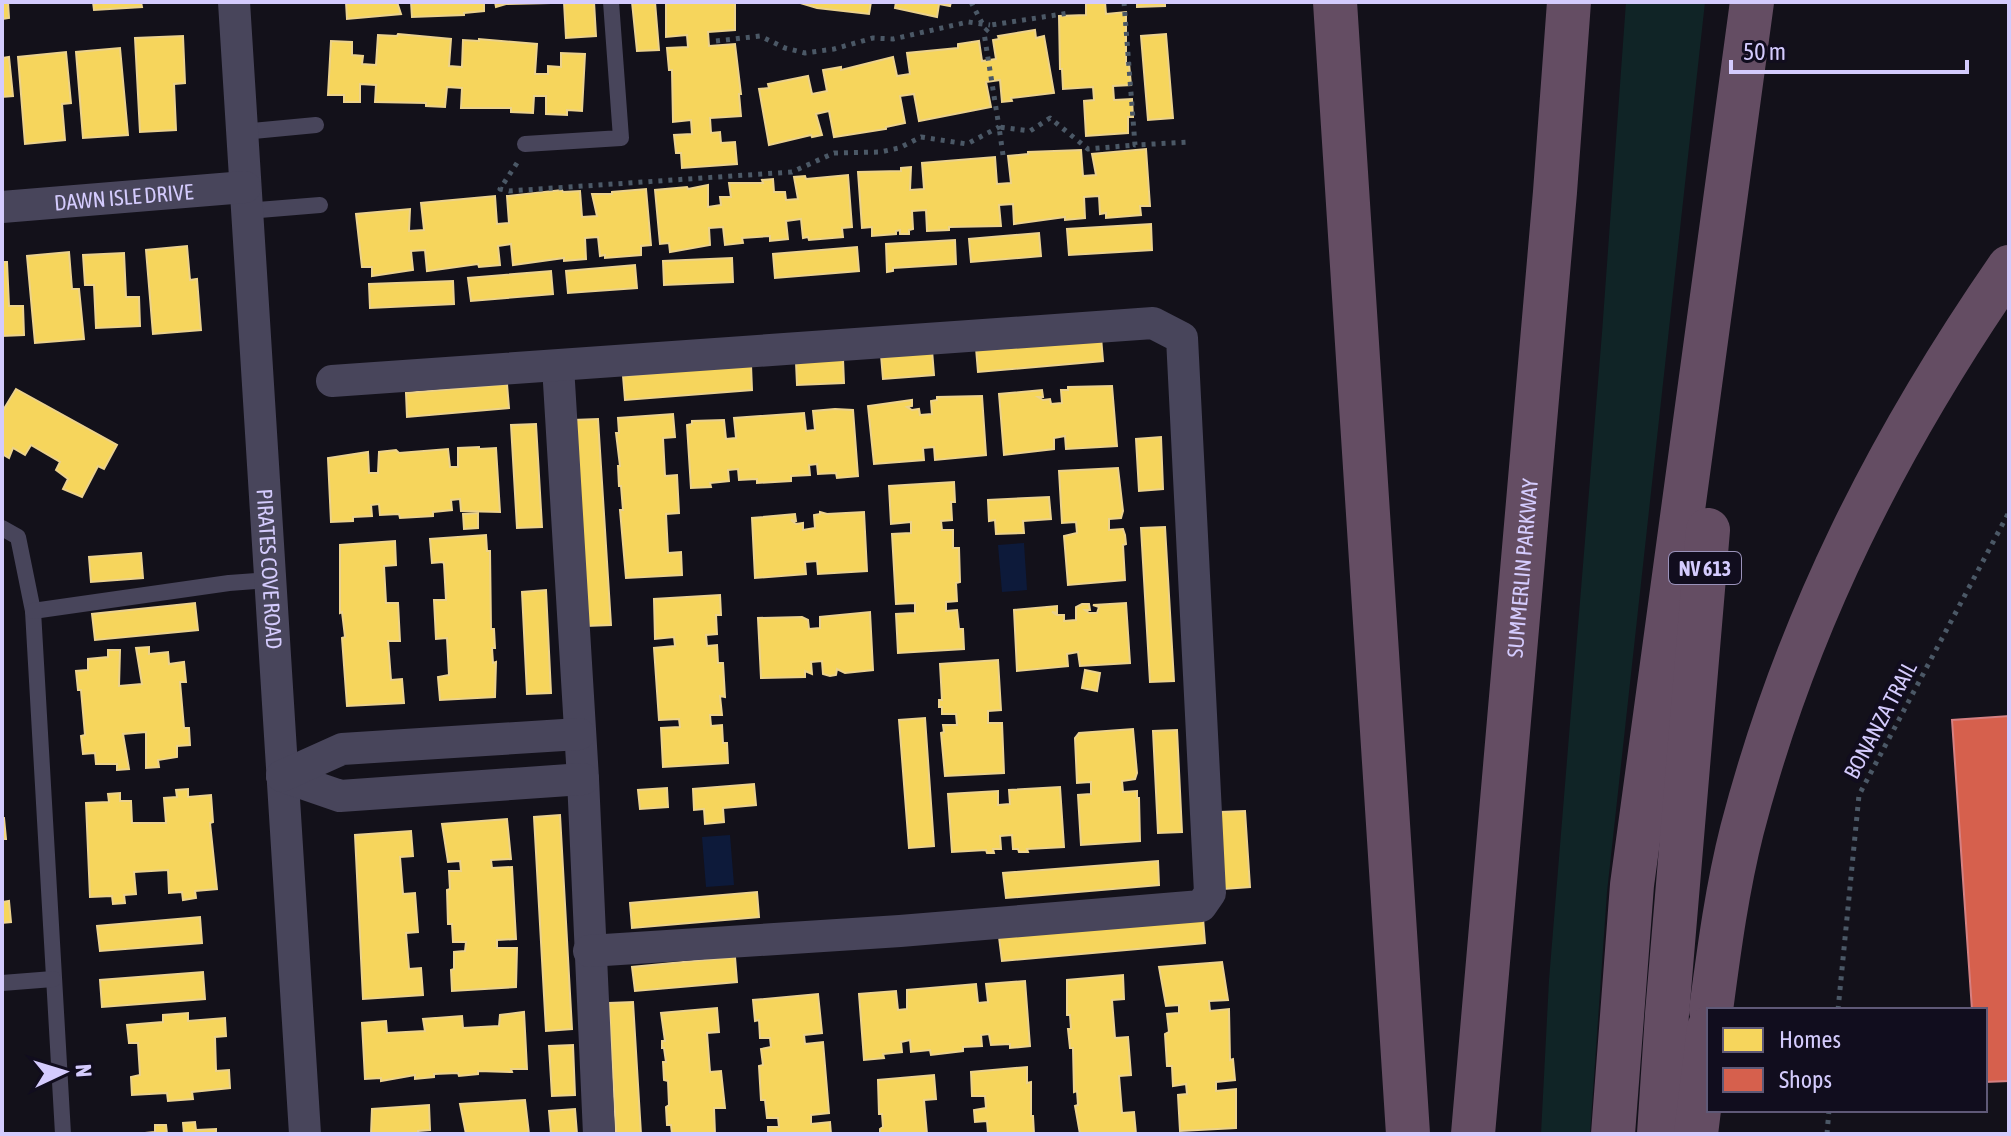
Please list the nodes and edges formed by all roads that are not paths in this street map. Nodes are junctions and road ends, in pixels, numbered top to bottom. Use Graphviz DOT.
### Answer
graph roads {
  1 [pos="234,2"];
  2 [pos="611,2"];
  3 [pos="1335,2"];
  4 [pos="1569,2"];
  5 [pos="1753,2"];
  6 [pos="316,125"];
  7 [pos="242,132"];
  8 [pos="525,144"];
  9 [pos="246,199"];
  10 [pos="320,205"];
  11 [pos="2,207"];
  12 [pos="2009,267"];
  13 [pos="558,366"];
  14 [pos="332,381"];
  15 [pos="2,528"];
  16 [pos="269,580"];
  17 [pos="33,611"];
  18 [pos="579,734"];
  19 [pos="282,776"];
  20 [pos="583,779"];
  21 [pos="589,951"];
  22 [pos="53,979"];
  23 [pos="1486,979"];
  24 [pos="2,983"];
  25 [pos="1711,1008"];
  26 [pos="1707,1044"];
  27 [pos="63,1134"];
  28 [pos="305,1134"];
  29 [pos="599,1134"];
  30 [pos="1408,1134"];
  31 [pos="1473,1134"];
  32 [pos="1493,1134"];
  33 [pos="1613,1134"];
  34 [pos="1659,1134"];
  35 [pos="1696,1134"];
  1 -- 7 [label="street, PIRATES COVE ROAD"];
  2 -- 8 [label="lane"];
  3 -- 30 [label="highway"];
  4 -- 23 [label="highway, SUMMERLIN PARKWAY"];
  5 -- 33 [label="highway"];
  5 -- 34 [label="highway, NV 613"];
  6 -- 7 [label="lane"];
  7 -- 9 [label="street, PIRATES COVE ROAD"];
  9 -- 10 [label="lane"];
  9 -- 11 [label="street, DAWN ISLE DRIVE"];
  9 -- 16 [label="street, PIRATES COVE ROAD"];
  12 -- 25 [label="highway"];
  13 -- 14 [label="street"];
  13 -- 18 [label="street"];
  13 -- 21 [label="street"];
  15 -- 17 [label="lane"];
  16 -- 17 [label="lane"];
  16 -- 19 [label="street, PIRATES COVE ROAD"];
  17 -- 22 [label="lane"];
  18 -- 19 [label="street"];
  18 -- 20 [label="street"];
  19 -- 20 [label="street"];
  19 -- 28 [label="street, PIRATES COVE ROAD"];
  20 -- 21 [label="street"];
  21 -- 29 [label="street"];
  22 -- 24 [label="lane"];
  22 -- 27 [label="lane"];
  23 -- 31 [label="highway, SUMMERLIN PARKWAY"];
  23 -- 32 [label="highway"];
  26 -- 35 [label="highway"];
}
